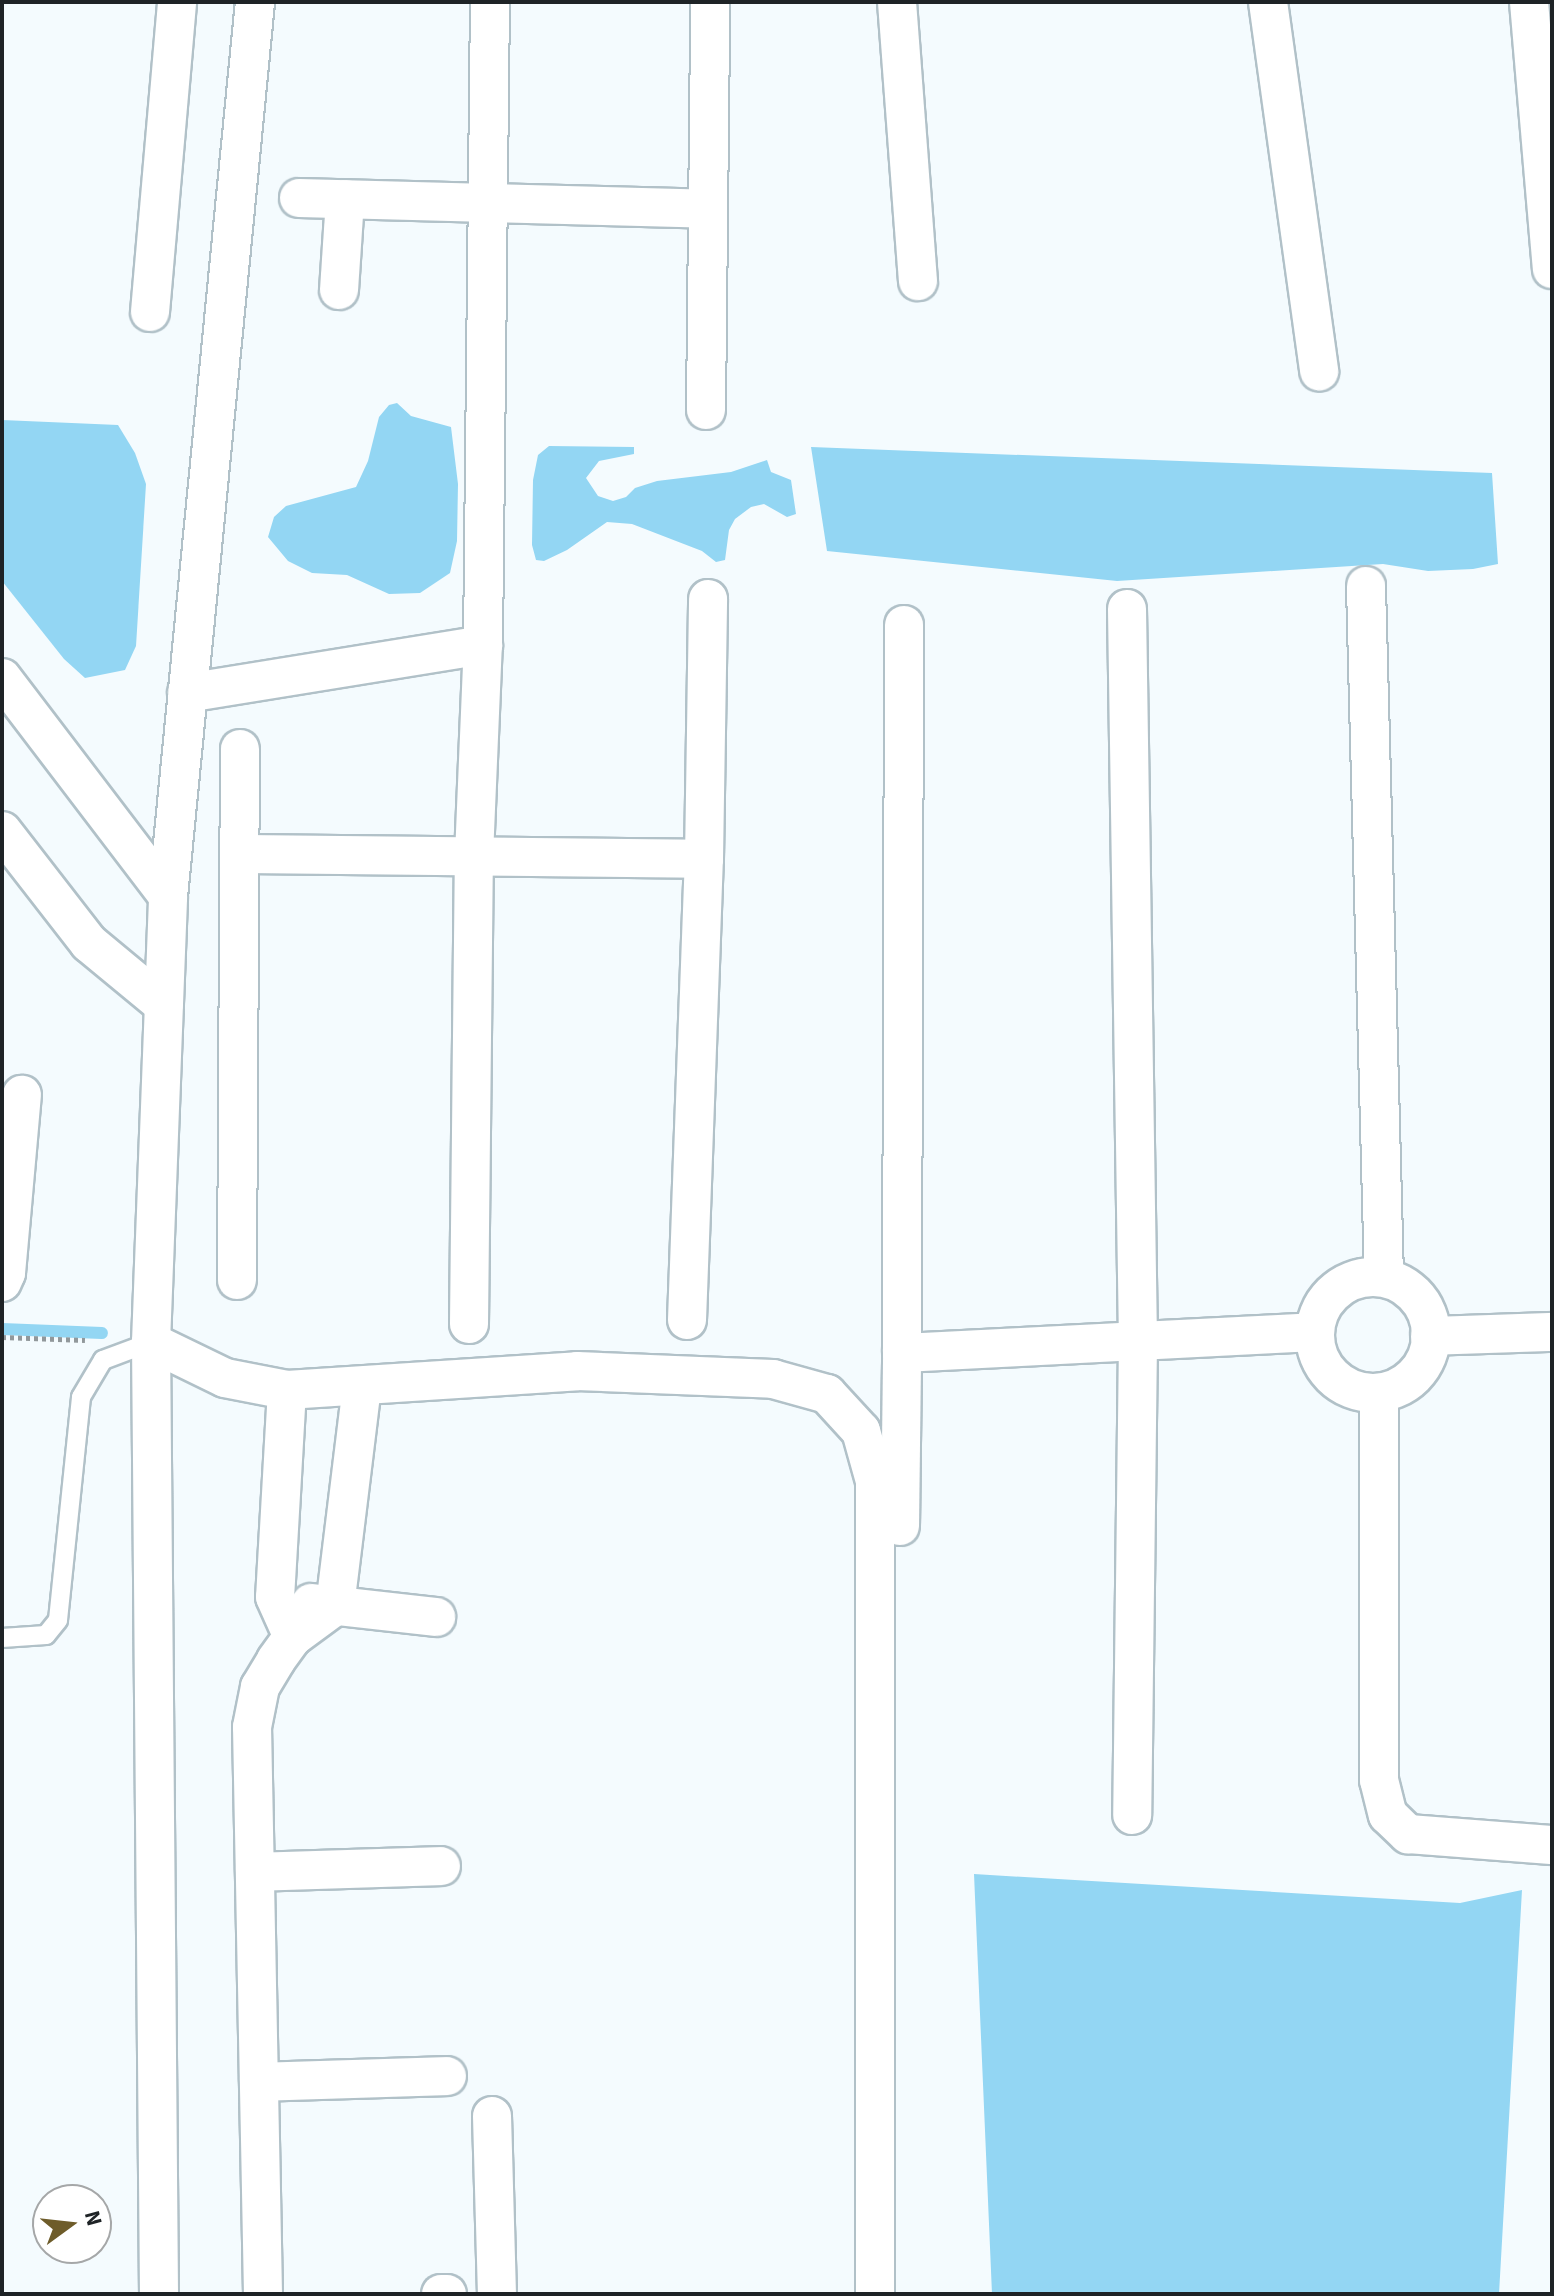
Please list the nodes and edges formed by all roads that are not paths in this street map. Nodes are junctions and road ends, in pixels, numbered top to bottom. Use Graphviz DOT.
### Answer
graph roads {
  1 [pos="177,2"];
  2 [pos="255,2"];
  3 [pos="490,2"];
  4 [pos="710,2"];
  5 [pos="897,2"];
  6 [pos="1268,2"];
  7 [pos="1529,2"];
  8 [pos="299,198"];
  9 [pos="345,199"];
  10 [pos="488,203"];
  11 [pos="708,209"];
  12 [pos="1552,269"];
  13 [pos="918,281"];
  14 [pos="339,290"];
  15 [pos="150,312"];
  16 [pos="1319,371"];
  17 [pos="706,410"];
  18 [pos="1366,586"];
  19 [pos="708,599"];
  20 [pos="1127,609"];
  21 [pos="904,625"];
  22 [pos="483,645"];
  23 [pos="2,678"];
  24 [pos="187,693"];
  25 [pos="240,749"];
  26 [pos="2,831"];
  27 [pos="240,854"];
  28 [pos="474,856"];
  29 [pos="704,859"];
  30 [pos="168,896"];
  31 [pos="164,1005"];
  32 [pos="22,1095"];
  33 [pos="1384,1277"];
  34 [pos="237,1280"];
  35 [pos="2,1282"];
  36 [pos="687,1320"];
  37 [pos="469,1324"];
  38 [pos="1314,1332"];
  39 [pos="1552,1332"];
  40 [pos="1430,1336"];
  41 [pos="1138,1341"];
  42 [pos="151,1342"];
  43 [pos="902,1353"];
  44 [pos="362,1387"];
  45 [pos="287,1390"];
  46 [pos="1379,1394"];
  47 [pos="275,1597"];
  48 [pos="335,1606"];
  49 [pos="436,1617"];
  50 [pos="293,1637"];
  51 [pos="2,1638"];
  52 [pos="896,1795"];
  53 [pos="1132,1815"];
  54 [pos="1552,1845"];
  55 [pos="441,1866"];
  56 [pos="255,1872"];
  57 [pos="447,2076"];
  58 [pos="259,2082"];
  59 [pos="492,2116"];
  60 [pos="159,2294"];
  61 [pos="263,2294"];
  62 [pos="441,2294"];
  63 [pos="447,2294"];
  64 [pos="497,2294"];
  65 [pos="875,2294"];
  1 -- 15 [label="street"];
  2 -- 24 [label="street"];
  3 -- 10 [label="street"];
  4 -- 11 [label="street"];
  5 -- 13 [label="street"];
  6 -- 16 [label="street"];
  7 -- 12 [label="street"];
  8 -- 9 [label="street"];
  9 -- 10 [label="street"];
  9 -- 14 [label="street"];
  10 -- 11 [label="street"];
  10 -- 22 [label="street"];
  11 -- 17 [label="street"];
  18 -- 33 [label="street"];
  19 -- 29 [label="street"];
  20 -- 41 [label="street"];
  21 -- 43 [label="street"];
  22 -- 24 [label="street"];
  22 -- 28 [label="street"];
  23 -- 30 [label="street"];
  24 -- 30 [label="street"];
  25 -- 27 [label="street"];
  26 -- 31 [label="street"];
  27 -- 28 [label="street"];
  27 -- 34 [label="street"];
  28 -- 29 [label="street"];
  28 -- 37 [label="street"];
  29 -- 36 [label="street"];
  30 -- 31 [label="street"];
  31 -- 42 [label="street"];
  32 -- 35 [label="street"];
  33 -- 38 [label="street"];
  33 -- 40 [label="street"];
  38 -- 41 [label="street"];
  38 -- 46 [label="street"];
  39 -- 40 [label="street"];
  40 -- 46 [label="street"];
  41 -- 43 [label="street"];
  41 -- 53 [label="street"];
  42 -- 45 [label="street"];
  42 -- 51 [label="lane"];
  42 -- 60 [label="street"];
  43 -- 52 [label="street"];
  44 -- 45 [label="street"];
  44 -- 48 [label="street"];
  44 -- 65 [label="street"];
  45 -- 47 [label="street"];
  46 -- 54 [label="street"];
  47 -- 48 [label="street"];
  47 -- 50 [label="street"];
  48 -- 49 [label="street"];
  48 -- 50 [label="street"];
  50 -- 56 [label="street"];
  55 -- 56 [label="street"];
  56 -- 58 [label="street"];
  57 -- 58 [label="street"];
  58 -- 61 [label="street"];
  59 -- 64 [label="street"];
  62 -- 63 [label="street"];
}
